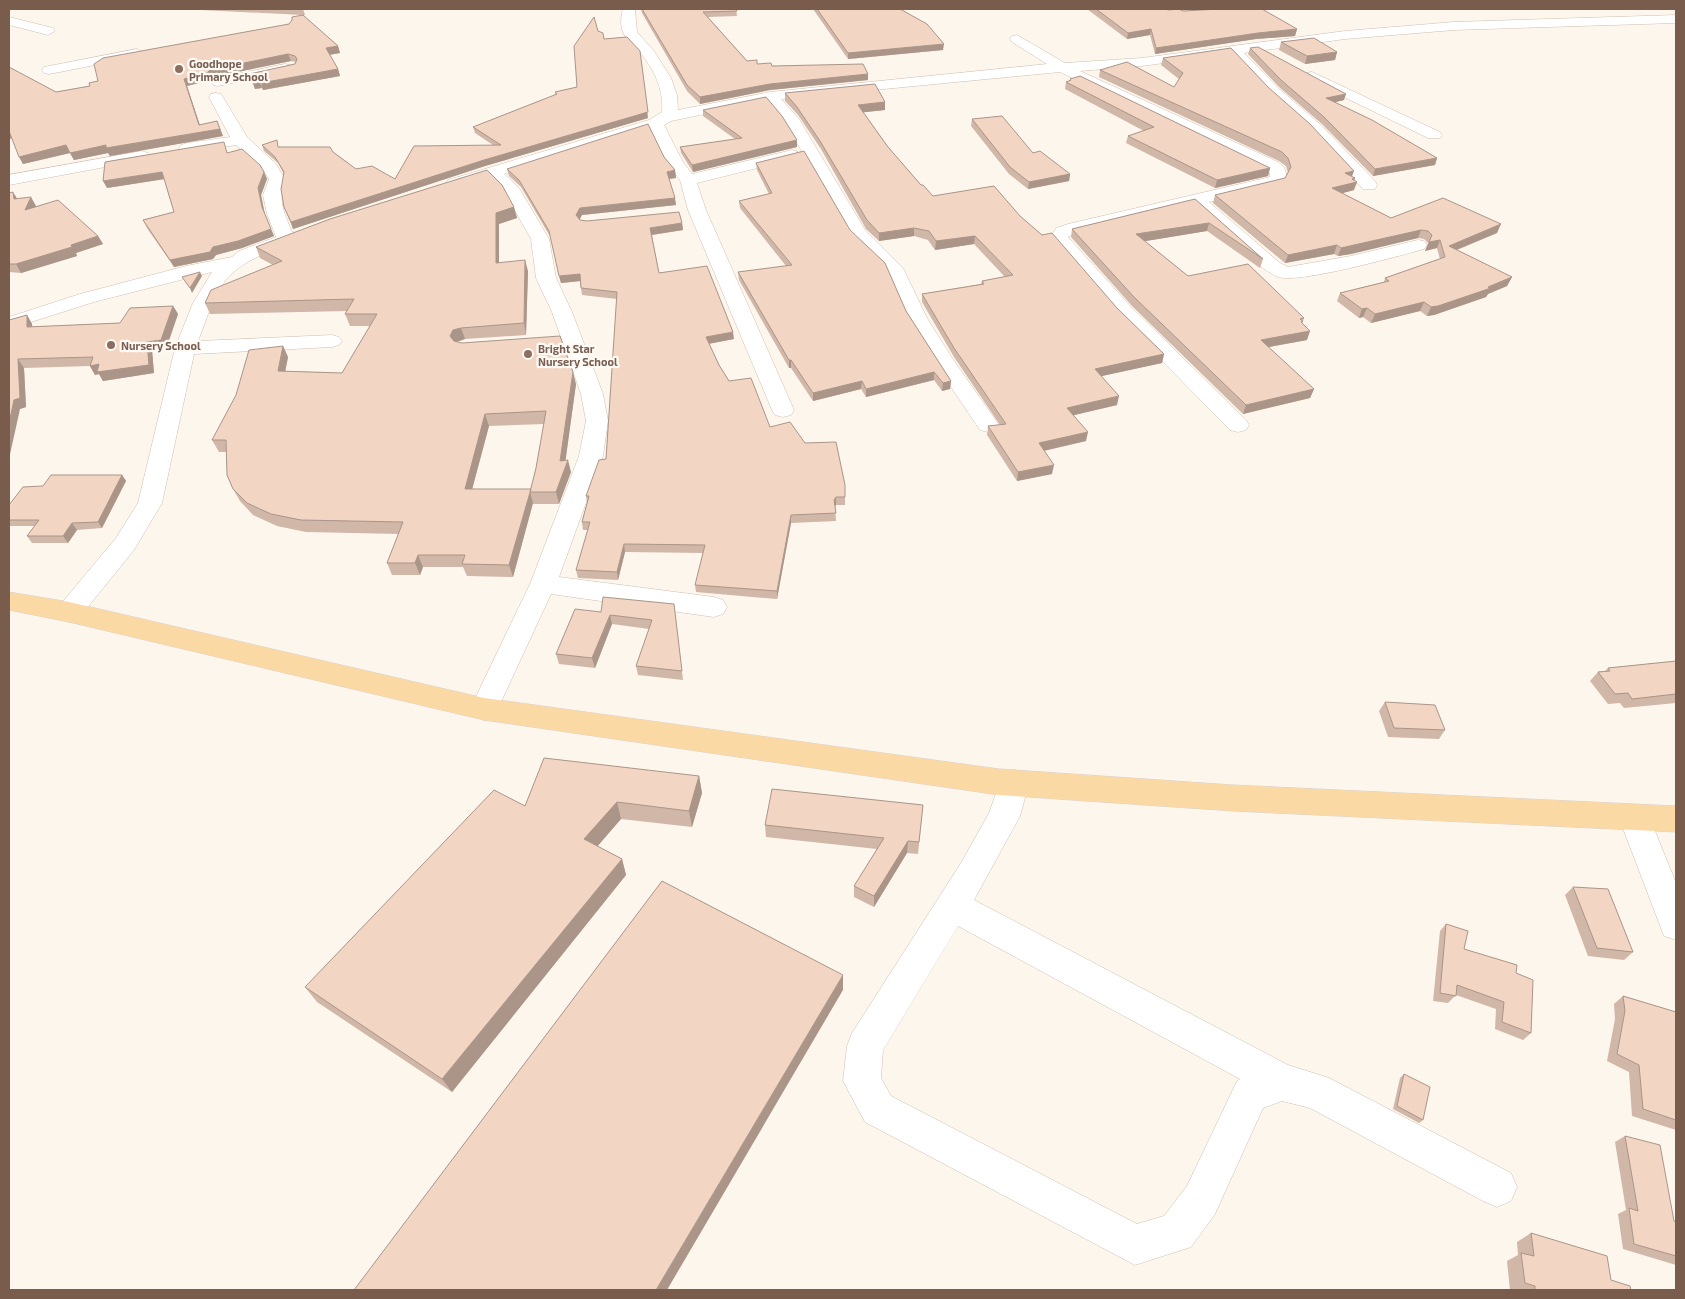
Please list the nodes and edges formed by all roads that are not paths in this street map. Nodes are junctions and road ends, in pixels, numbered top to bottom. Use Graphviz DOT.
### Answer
graph roads {
  1 [pos="629,9"];
  2 [pos="1676,19"];
  3 [pos="9,21"];
  4 [pos="48,31"];
  5 [pos="1017,39"];
  6 [pos="1257,45"];
  7 [pos="1233,49"];
  8 [pos="151,50"];
  9 [pos="1281,60"];
  10 [pos="291,67"];
  11 [pos="1063,68"];
  12 [pos="1298,69"];
  13 [pos="49,70"];
  14 [pos="770,96"];
  15 [pos="660,120"];
  16 [pos="1434,136"];
  17 [pos="240,140"];
  18 [pos="174,150"];
  19 [pos="811,150"];
  20 [pos="156,154"];
  21 [pos="492,172"];
  22 [pos="9,180"];
  23 [pos="688,180"];
  24 [pos="1369,185"];
  25 [pos="440,188"];
  26 [pos="1196,199"];
  27 [pos="697,210"];
  28 [pos="677,212"];
  29 [pos="311,230"];
  30 [pos="286,239"];
  31 [pos="1418,245"];
  32 [pos="235,262"];
  33 [pos="9,322"];
  34 [pos="332,341"];
  35 [pos="185,348"];
  36 [pos="783,410"];
  37 [pos="988,425"];
  38 [pos="1238,426"];
  39 [pos="542,584"];
  40 [pos="9,601"];
  41 [pos="714,607"];
  42 [pos="69,612"];
  43 [pos="484,709"];
  44 [pos="1014,783"];
  45 [pos="1635,818"];
  46 [pos="1676,819"];
  47 [pos="952,906"];
  48 [pos="1676,925"];
  49 [pos="1282,1082"];
  50 [pos="1497,1187"];
  1 -- 15 [label="street"];
  2 -- 6 [label="street"];
  3 -- 4 [label="street"];
  5 -- 11 [label="street"];
  6 -- 7 [label="street"];
  6 -- 9 [label="street"];
  7 -- 11 [label="street"];
  7 -- 24 [label="street"];
  8 -- 13 [label="street"];
  10 -- 17 [label="street"];
  11 -- 14 [label="street"];
  11 -- 26 [label="street"];
  12 -- 16 [label="street"];
  14 -- 15 [label="street"];
  14 -- 19 [label="street"];
  15 -- 21 [label="street"];
  15 -- 23 [label="street"];
  17 -- 18 [label="street"];
  17 -- 30 [label="street"];
  19 -- 23 [label="street"];
  19 -- 37 [label="street"];
  20 -- 22 [label="street"];
  21 -- 25 [label="street"];
  21 -- 39 [label="street"];
  23 -- 27 [label="street"];
  26 -- 31 [label="street"];
  26 -- 38 [label="street"];
  27 -- 28 [label="street"];
  27 -- 36 [label="street"];
  29 -- 30 [label="street"];
  30 -- 32 [label="street"];
  32 -- 33 [label="street"];
  32 -- 35 [label="street"];
  34 -- 35 [label="street"];
  35 -- 42 [label="street"];
  39 -- 41 [label="street"];
  39 -- 43 [label="street"];
  40 -- 42 [label="main road"];
  42 -- 43 [label="main road"];
  43 -- 44 [label="main road"];
  44 -- 45 [label="main road"];
  44 -- 47 [label="street"];
  45 -- 46 [label="main road"];
  45 -- 48 [label="street"];
  47 -- 49 [label="street"];
  47 -- 49 [label="street"];
  49 -- 50 [label="street"];
}
